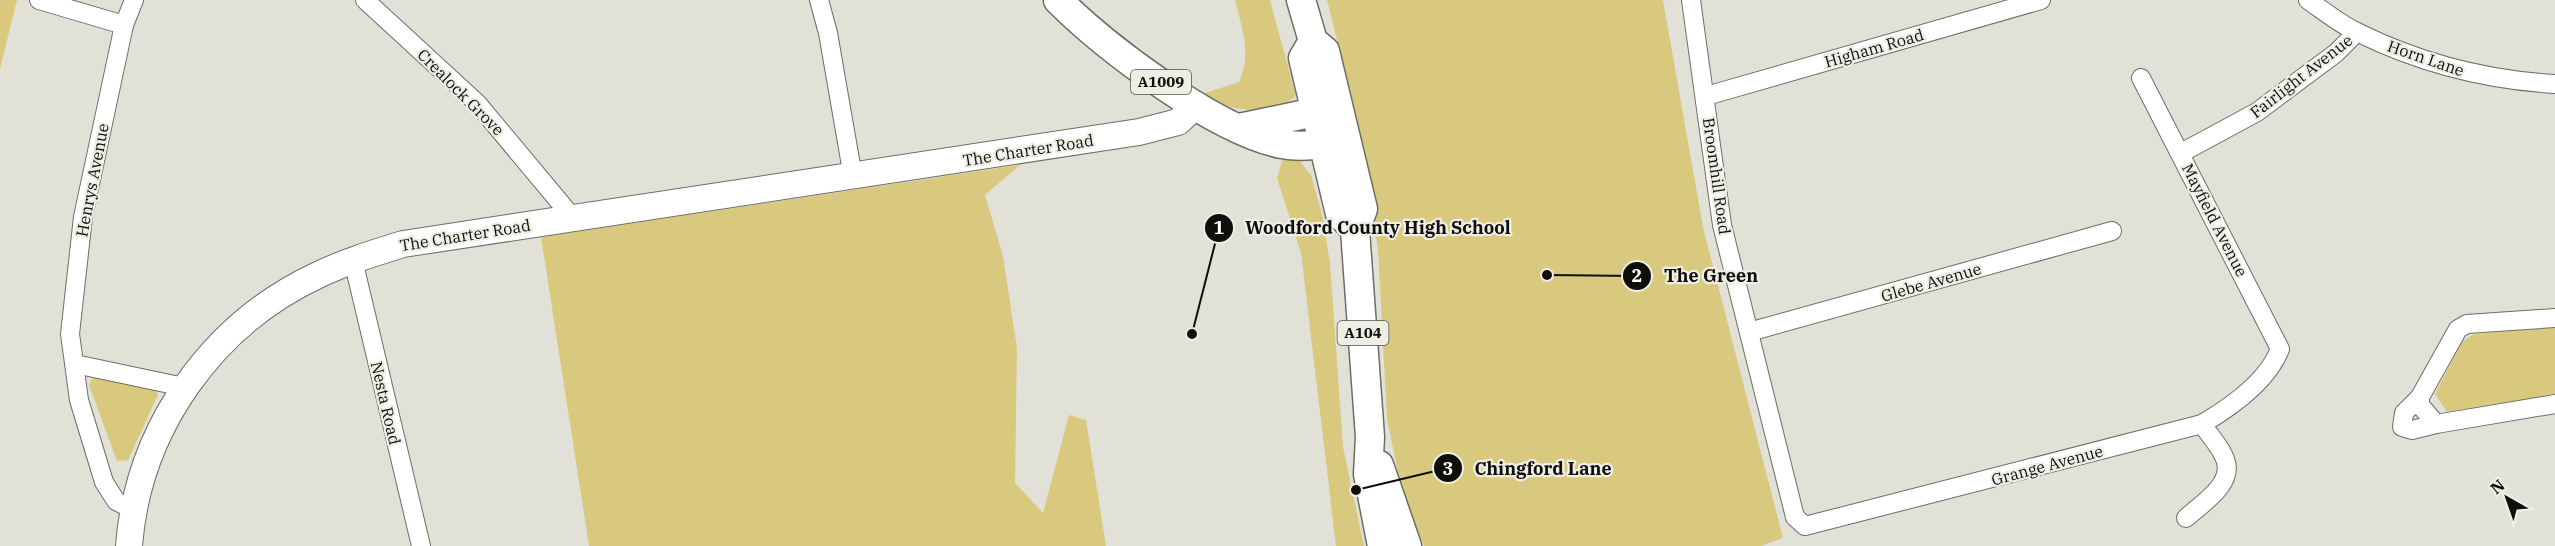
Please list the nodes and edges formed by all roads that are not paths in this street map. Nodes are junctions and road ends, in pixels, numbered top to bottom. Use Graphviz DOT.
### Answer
graph roads {
  1 [pos="39,0"];
  2 [pos="134,0"];
  3 [pos="365,0"];
  4 [pos="819,0"];
  5 [pos="1058,0"];
  6 [pos="1301,0"];
  7 [pos="1691,0"];
  8 [pos="2042,0"];
  9 [pos="2308,0"];
  10 [pos="124,25"];
  11 [pos="2357,32"];
  12 [pos="2141,78"];
  13 [pos="2555,84"];
  14 [pos="1706,96"];
  15 [pos="1196,105"];
  16 [pos="1327,110"];
  17 [pos="1239,128"];
  18 [pos="1335,142"];
  19 [pos="2181,153"];
  20 [pos="853,177"];
  21 [pos="573,218"];
  22 [pos="2112,231"];
  23 [pos="352,260"];
  24 [pos="2555,318"];
  25 [pos="1749,332"];
  26 [pos="2275,363"];
  27 [pos="75,364"];
  28 [pos="184,387"];
  29 [pos="2420,397"];
  30 [pos="2555,404"];
  31 [pos="2202,424"];
  32 [pos="2436,424"];
  33 [pos="1370,437"];
  34 [pos="132,509"];
  35 [pos="2186,519"];
  36 [pos="1800,524"];
  37 [pos="129,546"];
  38 [pos="421,546"];
  39 [pos="1382,546"];
  40 [pos="1407,546"];
  1 -- 10 [label="street"];
  2 -- 10 [label="street, Henrys Avenue"];
  3 -- 21 [label="street, Crealock Grove"];
  4 -- 20 [label="street"];
  5 -- 15 [label="main road, A1009"];
  6 -- 16 [label="main road, A104"];
  7 -- 14 [label="street, Broomhill Road"];
  8 -- 14 [label="street, Higham Road"];
  9 -- 11 [label="street, Horn Lane"];
  10 -- 27 [label="street, Henrys Avenue"];
  11 -- 13 [label="street, Horn Lane"];
  11 -- 19 [label="street, Fairlight Avenue"];
  12 -- 19 [label="street, Mayfield Avenue"];
  14 -- 25 [label="street, Broomhill Road"];
  15 -- 17 [label="main road, A1009"];
  15 -- 20 [label="street, The Charter Road"];
  16 -- 17 [label="main road"];
  16 -- 18 [label="main road, A104"];
  17 -- 18 [label="main road, A1009"];
  18 -- 33 [label="main road, A104"];
  19 -- 26 [label="street, Mayfield Avenue"];
  20 -- 21 [label="street, The Charter Road"];
  21 -- 23 [label="street, The Charter Road"];
  22 -- 25 [label="street, Glebe Avenue"];
  23 -- 28 [label="street, The Charter Road"];
  23 -- 38 [label="street, Nesta Road"];
  24 -- 29 [label="street"];
  25 -- 36 [label="street, Broomhill Road"];
  26 -- 31 [label="street, Grange Avenue"];
  27 -- 28 [label="street"];
  27 -- 34 [label="street, Henrys Avenue"];
  28 -- 34 [label="street, The Charter Road"];
  29 -- 32 [label="street"];
  29 -- 32 [label="street"];
  30 -- 32 [label="street"];
  31 -- 35 [label="street"];
  31 -- 36 [label="street, Grange Avenue"];
  33 -- 39 [label="main road, A104"];
  33 -- 40 [label="main road, A104"];
  34 -- 37 [label="street, The Charter Road"];
}
